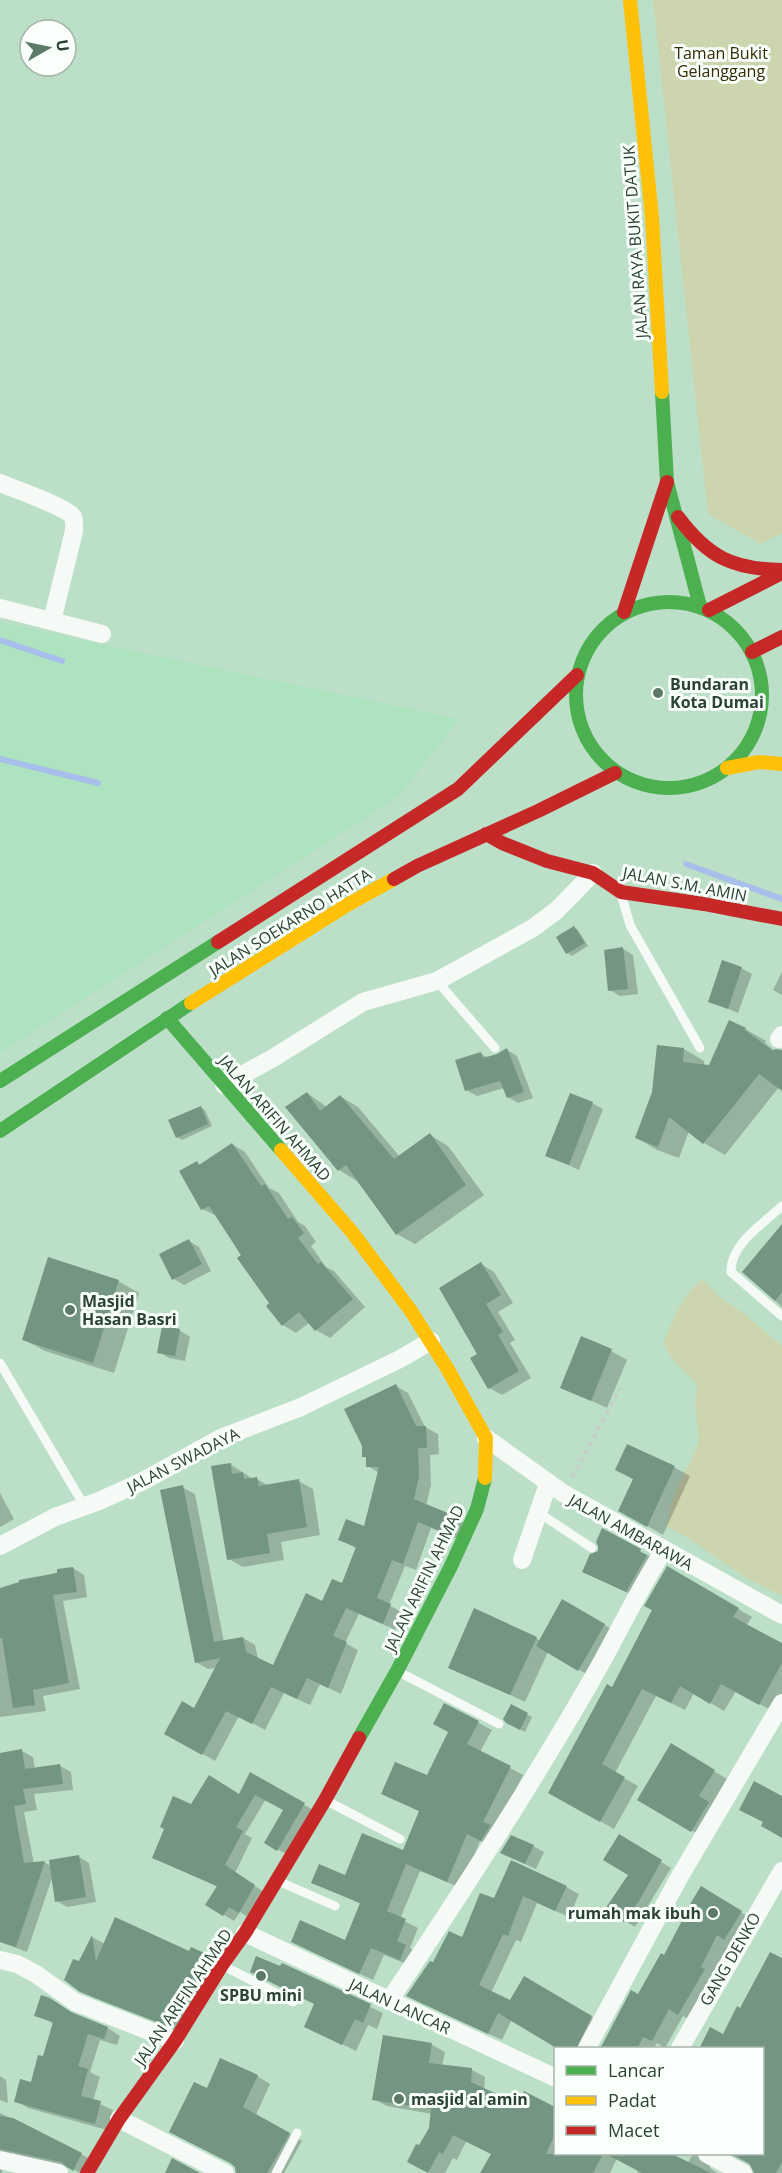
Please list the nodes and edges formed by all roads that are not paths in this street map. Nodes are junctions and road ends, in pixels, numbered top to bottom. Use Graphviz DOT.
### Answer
graph roads {
  1 [pos="630,0"];
  2 [pos="667,482"];
  3 [pos="0,483"];
  4 [pos="675,513"];
  5 [pos="782,572"];
  6 [pos="0,608"];
  7 [pos="705,608"];
  8 [pos="624,612"];
  9 [pos="52,621"];
  10 [pos="102,634"];
  11 [pos="782,637"];
  12 [pos="752,652"];
  13 [pos="760,673"];
  14 [pos="577,675"];
  15 [pos="775,683"];
  16 [pos="782,764"];
  17 [pos="727,768"];
  18 [pos="615,772"];
  19 [pos="486,834"];
  20 [pos="592,873"];
  21 [pos="621,891"];
  22 [pos="782,919"];
  23 [pos="436,981"];
  24 [pos="167,1018"];
  25 [pos="495,1048"];
  26 [pos="700,1048"];
  27 [pos="0,1081"];
  28 [pos="224,1084"];
  29 [pos="0,1131"];
  30 [pos="782,1206"];
  31 [pos="782,1316"];
  32 [pos="431,1341"];
  33 [pos="0,1363"];
  34 [pos="486,1438"];
  35 [pos="556,1489"];
  36 [pos="85,1507"];
  37 [pos="539,1513"];
  38 [pos="0,1546"];
  39 [pos="592,1548"];
  40 [pos="664,1550"];
  41 [pos="522,1560"];
  42 [pos="782,1615"];
  43 [pos="397,1671"];
  44 [pos="782,1703"];
  45 [pos="499,1724"];
  46 [pos="325,1800"];
  47 [pos="400,1839"];
  48 [pos="782,1871"];
  49 [pos="278,1881"];
  50 [pos="335,1906"];
  51 [pos="245,1934"];
  52 [pos="0,1960"];
  53 [pos="222,1965"];
  54 [pos="389,2001"];
  55 [pos="293,2002"];
  56 [pos="175,2041"];
  57 [pos="588,2047"];
  58 [pos="681,2047"];
  59 [pos="554,2078"];
  60 [pos="119,2119"];
  61 [pos="297,2133"];
  62 [pos="709,2155"];
  63 [pos="0,2160"];
  64 [pos="59,2173"];
  65 [pos="87,2173"];
  66 [pos="225,2173"];
  67 [pos="276,2173"];
  68 [pos="743,2173"];
  1 -- 2 [label="main road, JALAN RAYA BUKIT DATUK"];
  2 -- 4 [label="main road, JALAN RAYA BUKIT DATUK"];
  2 -- 8 [label="main road, JALAN RAYA BUKIT DATUK"];
  3 -- 9 [label="street"];
  4 -- 5 [label="main road"];
  4 -- 7 [label="main road, JALAN RAYA BUKIT DATUK"];
  5 -- 7 [label="main road"];
  6 -- 9 [label="street"];
  7 -- 8 [label="main road"];
  7 -- 12 [label="main road"];
  8 -- 14 [label="main road"];
  9 -- 10 [label="street"];
  11 -- 12 [label="main road"];
  12 -- 13 [label="main road"];
  13 -- 15 [label="main road"];
  13 -- 17 [label="main road"];
  14 -- 18 [label="main road"];
  14 -- 27 [label="main road, JALAN SOEKARNO HATTA"];
  16 -- 17 [label="main road"];
  17 -- 18 [label="main road"];
  18 -- 19 [label="main road, JALAN SOEKARNO HATTA"];
  19 -- 20 [label="main road, JALAN S.M. AMIN"];
  19 -- 24 [label="main road, JALAN SOEKARNO HATTA"];
  20 -- 21 [label="main road, JALAN S.M. AMIN"];
  20 -- 23 [label="street"];
  21 -- 22 [label="main road, JALAN S.M. AMIN"];
  21 -- 26 [label="lane"];
  23 -- 25 [label="lane"];
  23 -- 28 [label="street"];
  24 -- 28 [label="main road, JALAN ARIFIN AHMAD"];
  24 -- 29 [label="main road, JALAN SOEKARNO HATTA"];
  28 -- 32 [label="main road, JALAN ARIFIN AHMAD"];
  30 -- 31 [label="lane"];
  32 -- 34 [label="main road, JALAN ARIFIN AHMAD"];
  32 -- 36 [label="street, JALAN SWADAYA"];
  33 -- 36 [label="lane"];
  34 -- 35 [label="street, JALAN AMBARAWA"];
  34 -- 43 [label="main road, JALAN ARIFIN AHMAD"];
  35 -- 37 [label="street"];
  35 -- 40 [label="street, JALAN AMBARAWA"];
  36 -- 38 [label="street, JALAN SWADAYA"];
  37 -- 39 [label="lane"];
  37 -- 41 [label="street"];
  40 -- 42 [label="street, JALAN AMBARAWA"];
  40 -- 54 [label="street"];
  43 -- 45 [label="lane"];
  43 -- 46 [label="main road, JALAN ARIFIN AHMAD"];
  44 -- 57 [label="street"];
  46 -- 47 [label="lane"];
  46 -- 49 [label="main road, JALAN ARIFIN AHMAD"];
  48 -- 58 [label="street, GANG DENKO"];
  49 -- 50 [label="lane"];
  49 -- 51 [label="main road, JALAN ARIFIN AHMAD"];
  51 -- 53 [label="main road, JALAN ARIFIN AHMAD"];
  51 -- 54 [label="street, JALAN LANCAR"];
  52 -- 56 [label="street"];
  53 -- 55 [label="lane"];
  53 -- 56 [label="main road, JALAN ARIFIN AHMAD"];
  54 -- 59 [label="street, JALAN LANCAR"];
  56 -- 60 [label="main road, JALAN ARIFIN AHMAD"];
  60 -- 65 [label="main road, JALAN ARIFIN AHMAD"];
  60 -- 66 [label="street"];
  61 -- 67 [label="lane"];
  62 -- 68 [label="street"];
  63 -- 64 [label="street"];
}
